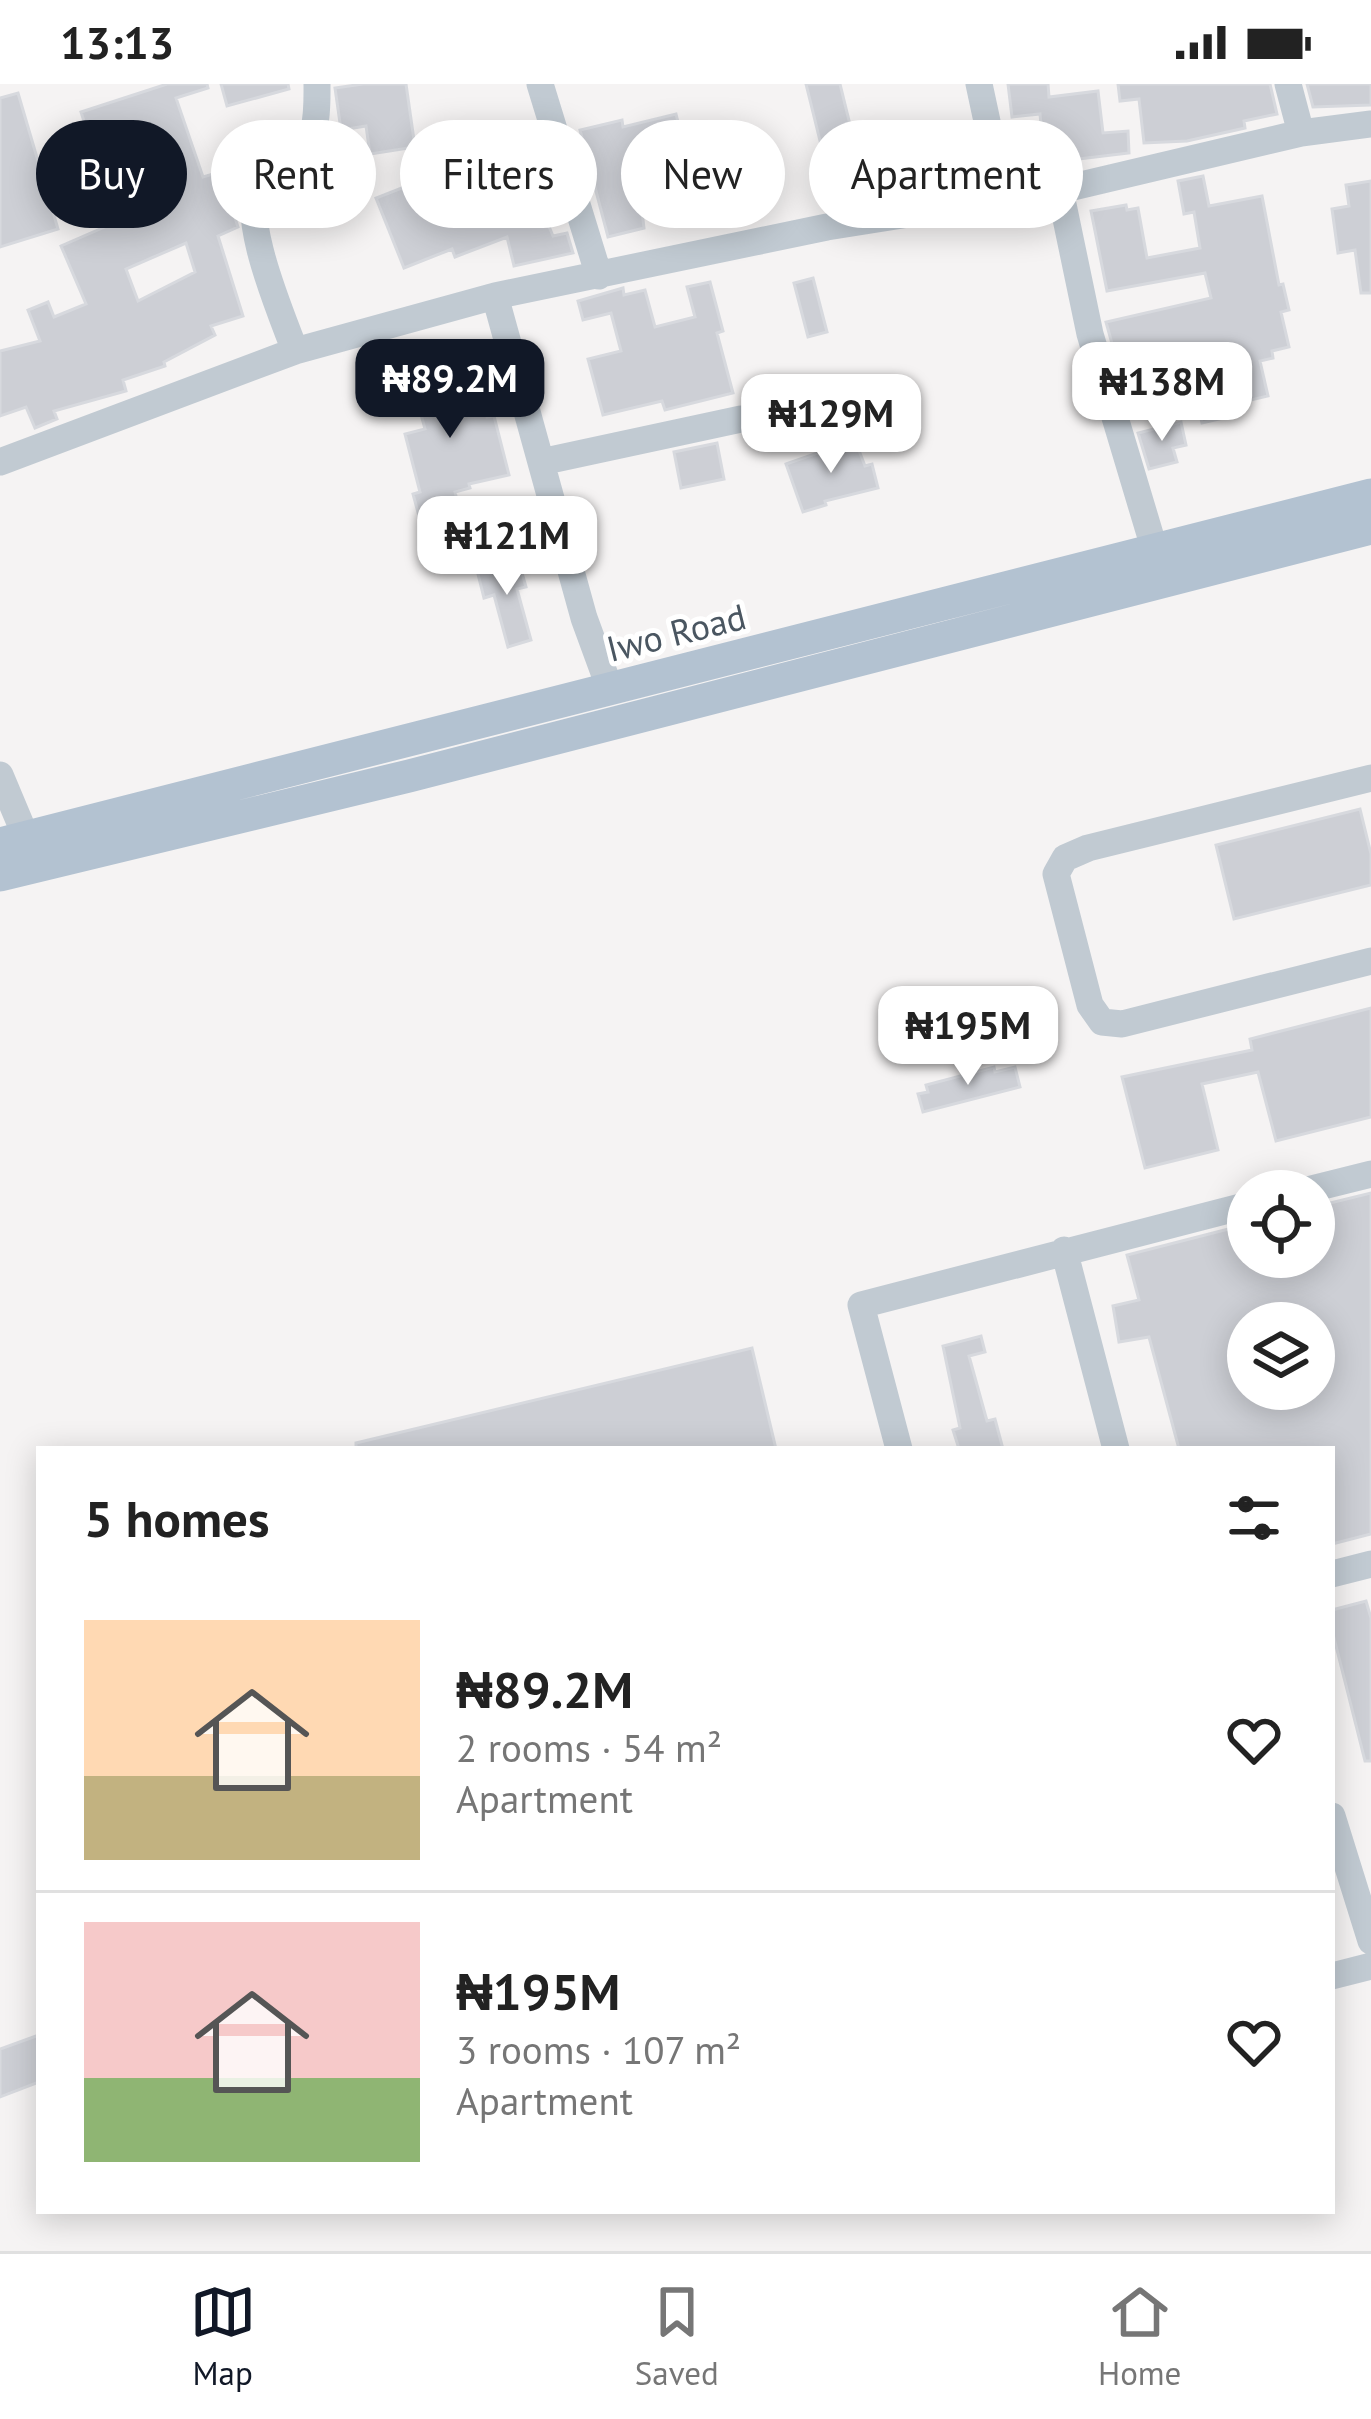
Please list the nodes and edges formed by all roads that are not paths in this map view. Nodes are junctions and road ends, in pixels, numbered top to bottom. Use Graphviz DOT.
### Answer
graph roads {
  1 [pos="317,84"];
  2 [pos="979,84"];
  3 [pos="1288,84"];
  4 [pos="546,86"];
  5 [pos="987,120"];
  6 [pos="1371,124"];
  7 [pos="1301,133"];
  8 [pos="1083,185"];
  9 [pos="818,228"];
  10 [pos="1068,228"];
  11 [pos="599,276"];
  12 [pos="494,296"];
  13 [pos="295,351"];
  14 [pos="741,419"];
  15 [pos="0,462"];
  16 [pos="541,462"];
  17 [pos="1368,519"];
  18 [pos="1155,551"];
  19 [pos="610,689"];
  20 [pos="552,722"];
  21 [pos="0,776"];
  22 [pos="1371,778"];
  23 [pos="13,841"];
  24 [pos="0,875"];
  25 [pos="1371,961"];
  26 [pos="1371,1174"];
  27 [pos="1335,1183"];
  28 [pos="1227,1210"];
  29 [pos="1064,1250"];
  30 [pos="898,1446"];
  31 [pos="1115,1446"];
  32 [pos="1371,1564"];
  33 [pos="1335,1573"];
  34 [pos="1335,1826"];
  35 [pos="1371,1941"];
  36 [pos="1371,1966"];
  37 [pos="1335,1975"];
  1 -- 13 [label="street"];
  2 -- 5 [label="street"];
  3 -- 7 [label="street"];
  4 -- 11 [label="street"];
  6 -- 7 [label="street"];
  7 -- 8 [label="street"];
  9 -- 11 [label="street"];
  10 -- 18 [label="street"];
  11 -- 12 [label="street"];
  12 -- 13 [label="street"];
  12 -- 16 [label="street"];
  13 -- 15 [label="street"];
  14 -- 16 [label="street"];
  16 -- 19 [label="street"];
  17 -- 18 [label="main road, Iwo Road"];
  17 -- 20 [label="main road, Iwo Road"];
  18 -- 19 [label="main road, Iwo Road"];
  19 -- 20 [label="main road, Iwo Road"];
  20 -- 23 [label="main road, Iwo Road"];
  20 -- 24 [label="main road, Iwo Road"];
  21 -- 23 [label="street"];
  22 -- 25 [label="street"];
  26 -- 27 [label="street"];
  28 -- 29 [label="street"];
  29 -- 30 [label="street"];
  29 -- 31 [label="street"];
  32 -- 33 [label="street"];
  34 -- 35 [label="street"];
  36 -- 37 [label="street"];
}
